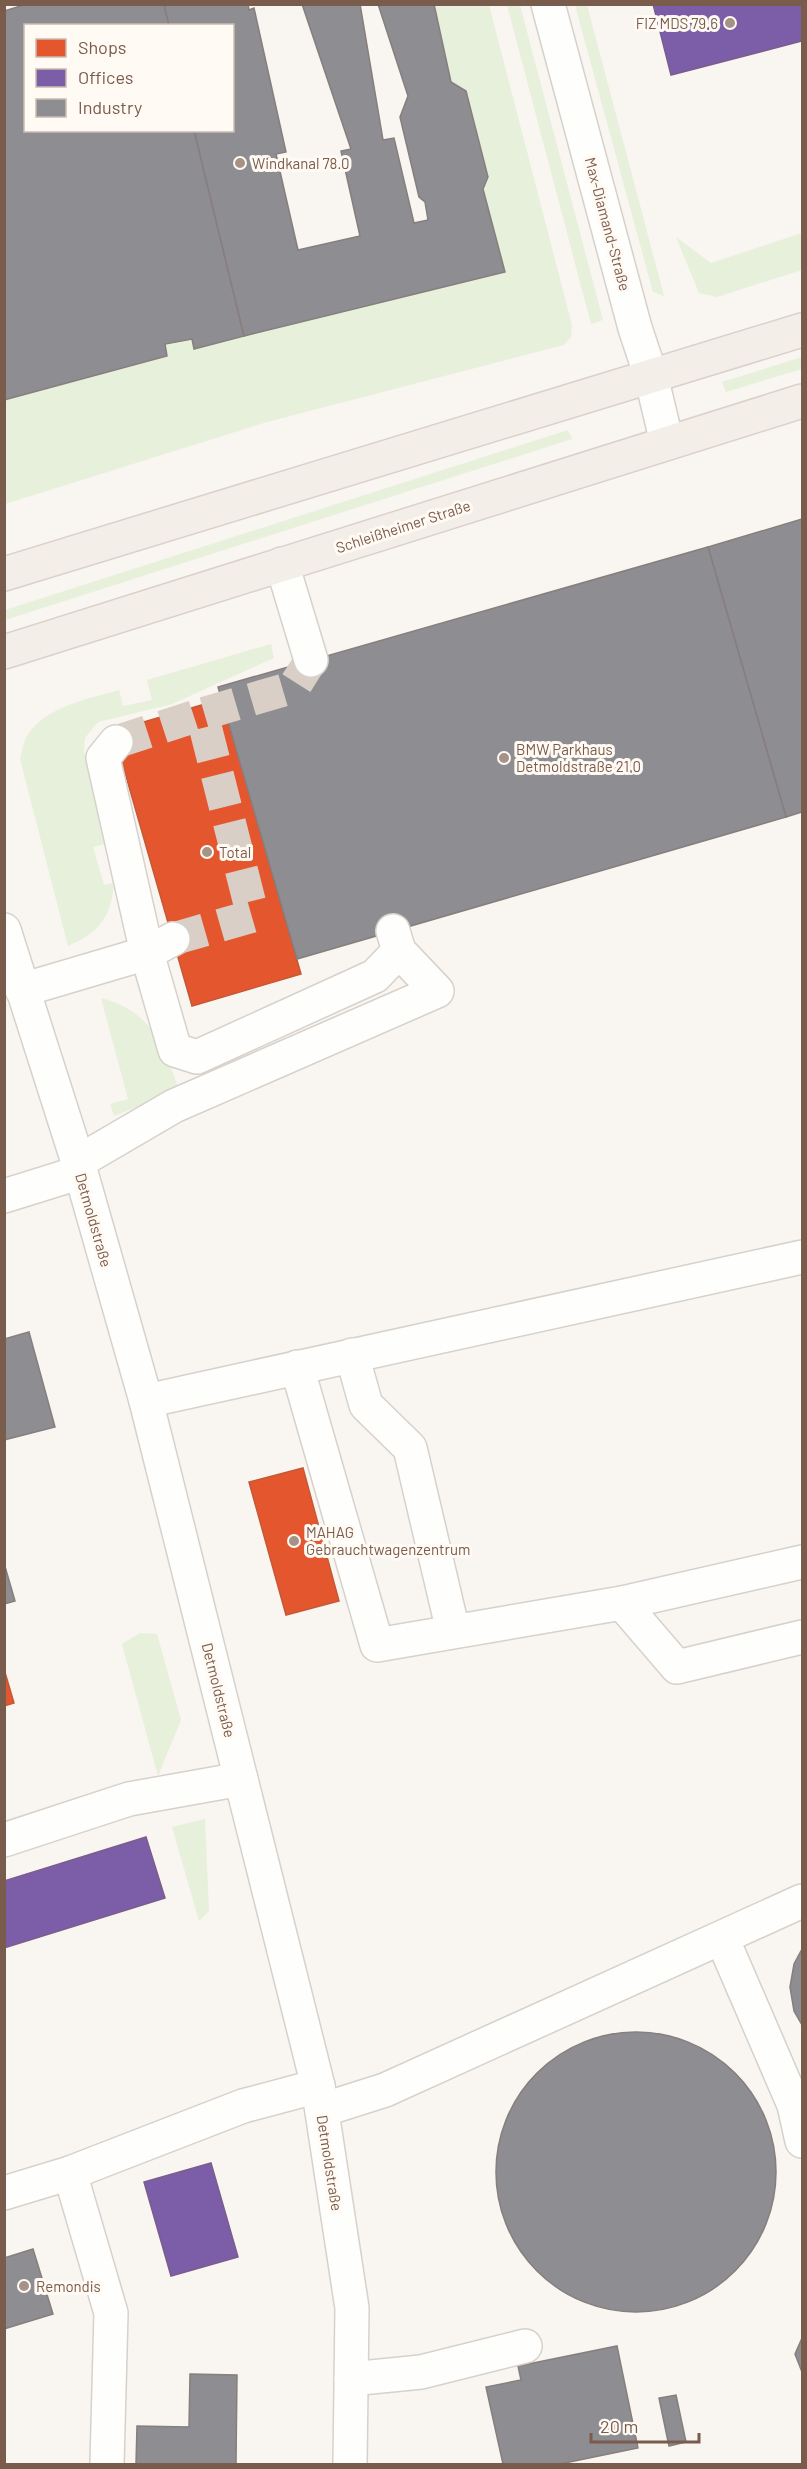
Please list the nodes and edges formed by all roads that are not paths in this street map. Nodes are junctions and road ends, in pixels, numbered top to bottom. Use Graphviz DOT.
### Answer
graph roads {
  1 [pos="548,4"];
  2 [pos="802,330"];
  3 [pos="651,376"];
  4 [pos="802,401"];
  5 [pos="667,443"];
  6 [pos="282,564"];
  7 [pos="4,574"];
  8 [pos="4,652"];
  9 [pos="311,660"];
  10 [pos="116,741"];
  11 [pos="4,930"];
  12 [pos="160,946"];
  13 [pos="22,990"];
  14 [pos="79,1167"];
  15 [pos="4,1196"];
  16 [pos="802,1257"];
  17 [pos="352,1355"];
  18 [pos="297,1367"];
  19 [pos="146,1401"];
  20 [pos="802,1562"];
  21 [pos="622,1602"];
  22 [pos="453,1631"];
  23 [pos="802,1636"];
  24 [pos="242,1779"];
  25 [pos="4,1840"];
  26 [pos="802,1901"];
  27 [pos="722,1938"];
  28 [pos="320,2098"];
  29 [pos="802,2141"];
  30 [pos="70,2173"];
  31 [pos="4,2193"];
  32 [pos="525,2346"];
  33 [pos="351,2379"];
  34 [pos="108,2464"];
  35 [pos="350,2464"];
  1 -- 3 [label="street, Max-Diamand-Straße"];
  2 -- 3 [label="main road"];
  3 -- 5 [label="street, Max-Diamand-Straße"];
  3 -- 7 [label="main road"];
  4 -- 5 [label="main road, Schleißheimer Straße"];
  5 -- 6 [label="main road, Schleißheimer Straße"];
  6 -- 8 [label="main road, Schleißheimer Straße"];
  6 -- 9 [label="street"];
  10 -- 12 [label="street"];
  11 -- 13 [label="street, Detmoldstraße"];
  12 -- 13 [label="street"];
  12 -- 14 [label="street"];
  13 -- 14 [label="street, Detmoldstraße"];
  14 -- 15 [label="street"];
  14 -- 19 [label="street, Detmoldstraße"];
  16 -- 17 [label="street"];
  17 -- 18 [label="street"];
  17 -- 22 [label="street"];
  18 -- 19 [label="street"];
  18 -- 22 [label="street"];
  19 -- 24 [label="street, Detmoldstraße"];
  20 -- 21 [label="street"];
  21 -- 22 [label="street"];
  21 -- 23 [label="street"];
  24 -- 25 [label="street"];
  24 -- 28 [label="street, Detmoldstraße"];
  26 -- 27 [label="street"];
  27 -- 28 [label="street"];
  27 -- 29 [label="street"];
  28 -- 30 [label="street"];
  28 -- 33 [label="street, Detmoldstraße"];
  30 -- 31 [label="street"];
  30 -- 34 [label="street"];
  32 -- 33 [label="street"];
  33 -- 35 [label="street, Detmoldstraße"];
}
